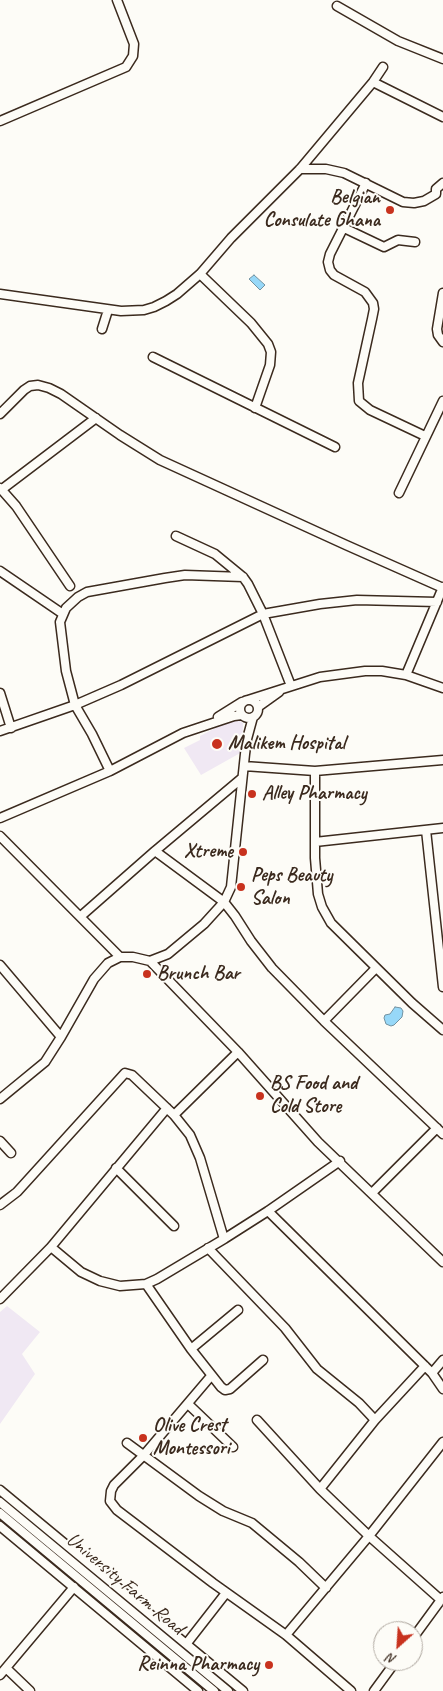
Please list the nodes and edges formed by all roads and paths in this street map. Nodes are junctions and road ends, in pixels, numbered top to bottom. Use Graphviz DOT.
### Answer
graph roads {
  1 [pos="117,0"];
  2 [pos="337,6"];
  3 [pos="443,59"];
  4 [pos="383,67"];
  5 [pos="372,82"];
  6 [pos="443,116"];
  7 [pos="0,121"];
  8 [pos="316,152"];
  9 [pos="318,168"];
  10 [pos="300,169"];
  11 [pos="366,183"];
  12 [pos="443,183"];
  13 [pos="440,195"];
  14 [pos="342,227"];
  15 [pos="415,242"];
  16 [pos="200,274"];
  17 [pos="0,289"];
  18 [pos="443,293"];
  19 [pos="0,294"];
  20 [pos="20,296"];
  21 [pos="108,310"];
  22 [pos="102,329"];
  23 [pos="443,342"];
  24 [pos="152,357"];
  25 [pos="443,401"];
  26 [pos="255,408"];
  27 [pos="0,414"];
  28 [pos="96,418"];
  29 [pos="425,436"];
  30 [pos="335,447"];
  31 [pos="1,489"];
  32 [pos="399,493"];
  33 [pos="176,536"];
  34 [pos="0,571"];
  35 [pos="243,577"];
  36 [pos="70,586"];
  37 [pos="443,587"];
  38 [pos="437,602"];
  39 [pos="62,614"];
  40 [pos="263,614"];
  41 [pos="406,676"];
  42 [pos="288,687"];
  43 [pos="443,688"];
  44 [pos="0,694"];
  45 [pos="246,701"];
  46 [pos="75,705"];
  47 [pos="258,707"];
  48 [pos="243,716"];
  49 [pos="253,717"];
  50 [pos="206,725"];
  51 [pos="12,728"];
  52 [pos="0,731"];
  53 [pos="247,739"];
  54 [pos="443,760"];
  55 [pos="244,766"];
  56 [pos="110,771"];
  57 [pos="315,771"];
  58 [pos="242,778"];
  59 [pos="0,818"];
  60 [pos="443,828"];
  61 [pos="426,830"];
  62 [pos="0,836"];
  63 [pos="316,842"];
  64 [pos="155,851"];
  65 [pos="224,902"];
  66 [pos="81,916"];
  67 [pos="120,957"];
  68 [pos="150,961"];
  69 [pos="0,965"];
  70 [pos="376,968"];
  71 [pos="443,987"];
  72 [pos="324,1021"];
  73 [pos="443,1030"];
  74 [pos="61,1037"];
  75 [pos="238,1052"];
  76 [pos="0,1099"];
  77 [pos="167,1108"];
  78 [pos="174,1115"];
  79 [pos="437,1128"];
  80 [pos="443,1134"];
  81 [pos="0,1141"];
  82 [pos="11,1152"];
  83 [pos="340,1161"];
  84 [pos="116,1168"];
  85 [pos="372,1193"];
  86 [pos="0,1205"];
  87 [pos="268,1211"];
  88 [pos="174,1226"];
  89 [pos="224,1239"];
  90 [pos="51,1247"];
  91 [pos="208,1248"];
  92 [pos="443,1262"];
  93 [pos="146,1284"];
  94 [pos="0,1299"];
  95 [pos="238,1310"];
  96 [pos="192,1350"];
  97 [pos="263,1360"];
  98 [pos="443,1360"];
  99 [pos="425,1366"];
  100 [pos="432,1373"];
  101 [pos="211,1376"];
  102 [pos="443,1389"];
  103 [pos="188,1404"];
  104 [pos="257,1420"];
  105 [pos="375,1420"];
  106 [pos="443,1442"];
  107 [pos="127,1443"];
  108 [pos="233,1447"];
  109 [pos="143,1456"];
  110 [pos="320,1489"];
  111 [pos="0,1490"];
  112 [pos="0,1502"];
  113 [pos="0,1513"];
  114 [pos="0,1526"];
  115 [pos="369,1536"];
  116 [pos="74,1587"];
  117 [pos="326,1588"];
  118 [pos="226,1593"];
  119 [pos="442,1599"];
  120 [pos="423,1625"];
  121 [pos="286,1635"];
  122 [pos="187,1643"];
  123 [pos="389,1671"];
  124 [pos="2,1673"];
  125 [pos="30,1691"];
  126 [pos="198,1691"];
  127 [pos="214,1691"];
  128 [pos="228,1691"];
  129 [pos="243,1691"];
  130 [pos="351,1691"];
  131 [pos="374,1691"];
  1 -- 7 [label="street"];
  2 -- 3 [label="street"];
  4 -- 5 [label="street"];
  5 -- 6 [label="street"];
  5 -- 8 [label="street"];
  8 -- 9 [label="street"];
  8 -- 10 [label="street"];
  9 -- 10 [label="street"];
  9 -- 11 [label="street"];
  10 -- 16 [label="street"];
  11 -- 13 [label="street"];
  11 -- 14 [label="street"];
  12 -- 13 [label="street"];
  14 -- 15 [label="street"];
  14 -- 29 [label="street"];
  16 -- 21 [label="street"];
  16 -- 26 [label="street"];
  17 -- 20 [label="street"];
  18 -- 23 [label="street"];
  19 -- 20 [label="street"];
  20 -- 21 [label="street"];
  21 -- 22 [label="street"];
  24 -- 26 [label="street"];
  25 -- 29 [label="street"];
  26 -- 30 [label="street"];
  27 -- 28 [label="street"];
  28 -- 31 [label="street"];
  28 -- 37 [label="street"];
  29 -- 32 [label="street"];
  31 -- 36 [label="street"];
  33 -- 35 [label="street"];
  34 -- 39 [label="street"];
  35 -- 39 [label="street"];
  35 -- 40 [label="street"];
  37 -- 38 [label="street"];
  38 -- 40 [label="street"];
  38 -- 41 [label="street"];
  39 -- 46 [label="street"];
  40 -- 42 [label="street"];
  40 -- 46 [label="street"];
  41 -- 42 [label="street"];
  41 -- 43 [label="street"];
  42 -- 45 [label="street"];
  42 -- 47 [label="street"];
  44 -- 51 [label="street"];
  45 -- 47 [label="street"];
  45 -- 48 [label="street"];
  45 -- 50 [label="street"];
  46 -- 51 [label="street"];
  46 -- 56 [label="street"];
  47 -- 49 [label="street"];
  48 -- 49 [label="street"];
  48 -- 50 [label="street"];
  48 -- 53 [label="street"];
  49 -- 53 [label="street"];
  50 -- 56 [label="street"];
  51 -- 52 [label="street"];
  53 -- 55 [label="street"];
  54 -- 57 [label="street"];
  55 -- 57 [label="street"];
  55 -- 58 [label="street"];
  56 -- 59 [label="street"];
  57 -- 63 [label="street"];
  58 -- 64 [label="street"];
  58 -- 65 [label="street"];
  60 -- 61 [label="street"];
  61 -- 63 [label="street"];
  61 -- 71 [label="street"];
  62 -- 66 [label="street"];
  63 -- 70 [label="street"];
  64 -- 65 [label="street"];
  64 -- 66 [label="street"];
  65 -- 68 [label="street"];
  65 -- 72 [label="street"];
  66 -- 67 [label="street"];
  67 -- 68 [label="street"];
  67 -- 74 [label="street"];
  68 -- 75 [label="street"];
  69 -- 74 [label="street"];
  70 -- 72 [label="street"];
  70 -- 73 [label="street"];
  72 -- 79 [label="street"];
  74 -- 76 [label="street"];
  75 -- 78 [label="street"];
  75 -- 83 [label="street"];
  77 -- 78 [label="street"];
  77 -- 84 [label="street"];
  77 -- 86 [label="street"];
  78 -- 89 [label="street"];
  79 -- 80 [label="street"];
  79 -- 85 [label="street"];
  81 -- 82 [label="street"];
  83 -- 85 [label="street"];
  83 -- 87 [label="street"];
  84 -- 88 [label="street"];
  84 -- 90 [label="street"];
  85 -- 92 [label="street"];
  87 -- 89 [label="street"];
  87 -- 99 [label="street"];
  89 -- 91 [label="street"];
  90 -- 93 [label="street"];
  90 -- 94 [label="street"];
  91 -- 93 [label="street"];
  91 -- 105 [label="street"];
  93 -- 96 [label="street"];
  95 -- 96 [label="street"];
  96 -- 101 [label="street"];
  97 -- 101 [label="street"];
  98 -- 100 [label="street"];
  99 -- 100 [label="street"];
  99 -- 105 [label="street"];
  100 -- 102 [label="street"];
  101 -- 103 [label="street"];
  103 -- 108 [label="street"];
  103 -- 109 [label="street"];
  104 -- 110 [label="street"];
  105 -- 110 [label="street"];
  106 -- 115 [label="street"];
  107 -- 109 [label="street"];
  109 -- 117 [label="street"];
  109 -- 118 [label="street"];
  110 -- 115 [label="street"];
  111 -- 122 [label="street"];
  112 -- 128 [label="street, University Farm Road"];
  113 -- 127 [label="street, University Farm Road"];
  114 -- 116 [label="street"];
  115 -- 117 [label="street"];
  115 -- 119 [label="street"];
  116 -- 124 [label="street"];
  116 -- 126 [label="street"];
  117 -- 121 [label="street"];
  118 -- 121 [label="street"];
  118 -- 122 [label="street"];
  119 -- 120 [label="street"];
  121 -- 130 [label="street"];
  122 -- 129 [label="street"];
  123 -- 131 [label="street"];
  124 -- 125 [label="street"];
}
